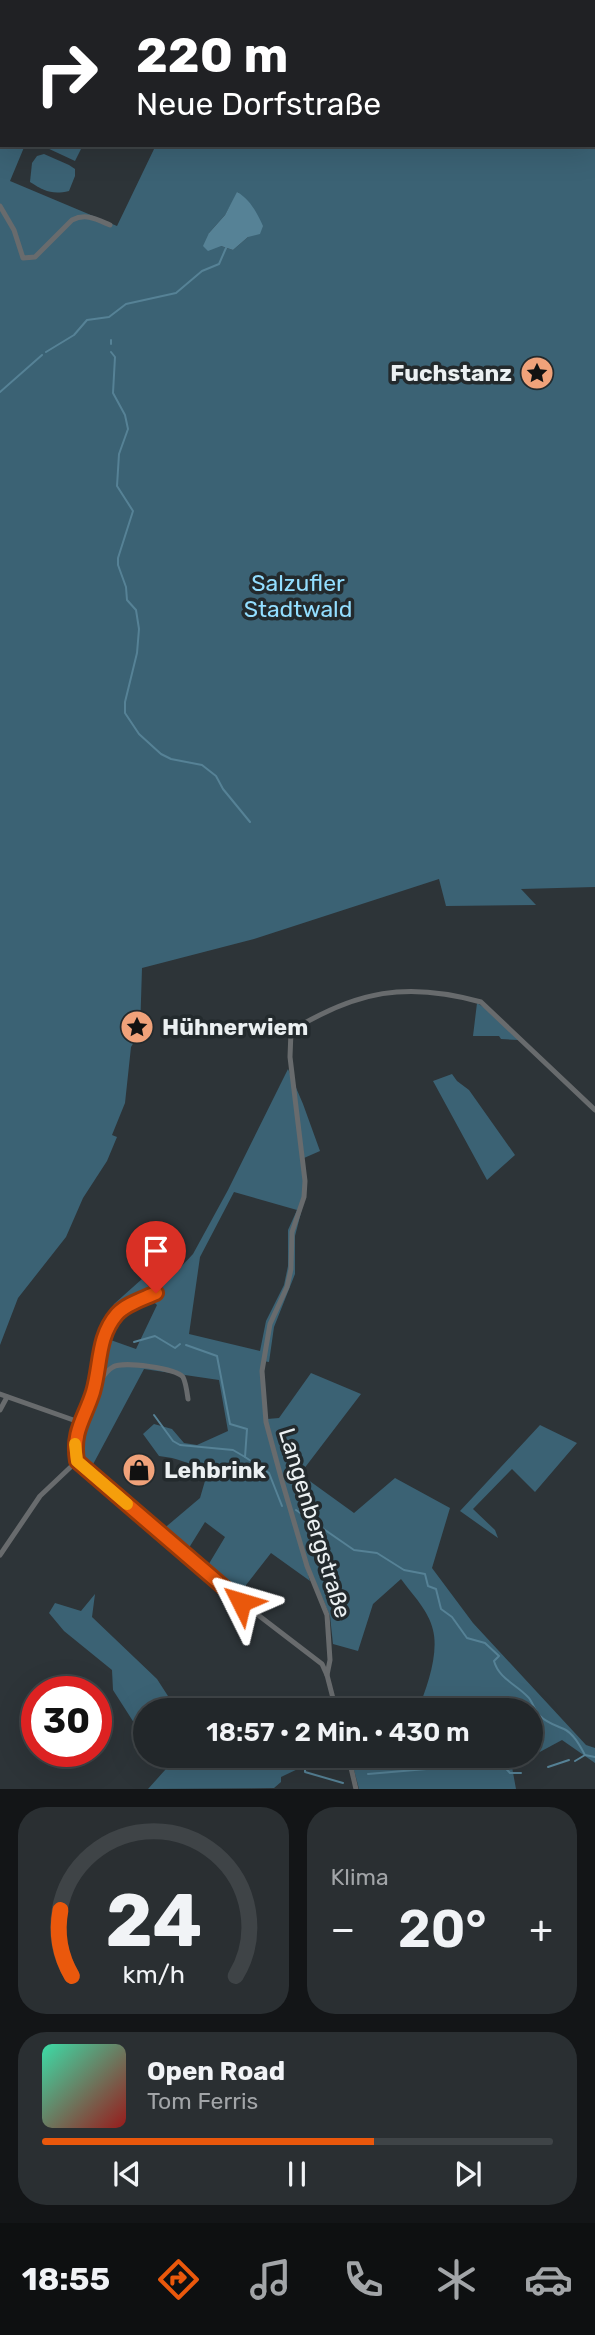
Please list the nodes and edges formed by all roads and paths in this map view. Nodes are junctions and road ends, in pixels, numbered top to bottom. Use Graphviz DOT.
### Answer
graph roads {
  1 [pos="0,206"];
  2 [pos="110,225"];
  3 [pos="595,1110"];
  4 [pos="156,1293"];
  5 [pos="93,1391"];
  6 [pos="0,1394"];
  7 [pos="7,1397"];
  8 [pos="188,1399"];
  9 [pos="0,1410"];
  10 [pos="79,1422"];
  11 [pos="77,1461"];
  12 [pos="0,1555"];
  13 [pos="327,1675"];
  14 [pos="333,1698"];
  15 [pos="351,1768"];
  16 [pos="356,1789"];
  1 -- 2 [label="street"];
  3 -- 13 [label="street, Langenbergstraße"];
  4 -- 5 [label="street"];
  5 -- 8 [label="street"];
  5 -- 10 [label="street"];
  6 -- 7 [label="street"];
  7 -- 9 [label="street"];
  7 -- 10 [label="street"];
  10 -- 11 [label="street"];
  11 -- 12 [label="street"];
  11 -- 13 [label="street"];
  13 -- 14 [label="street"];
  15 -- 16 [label="street"];
}
